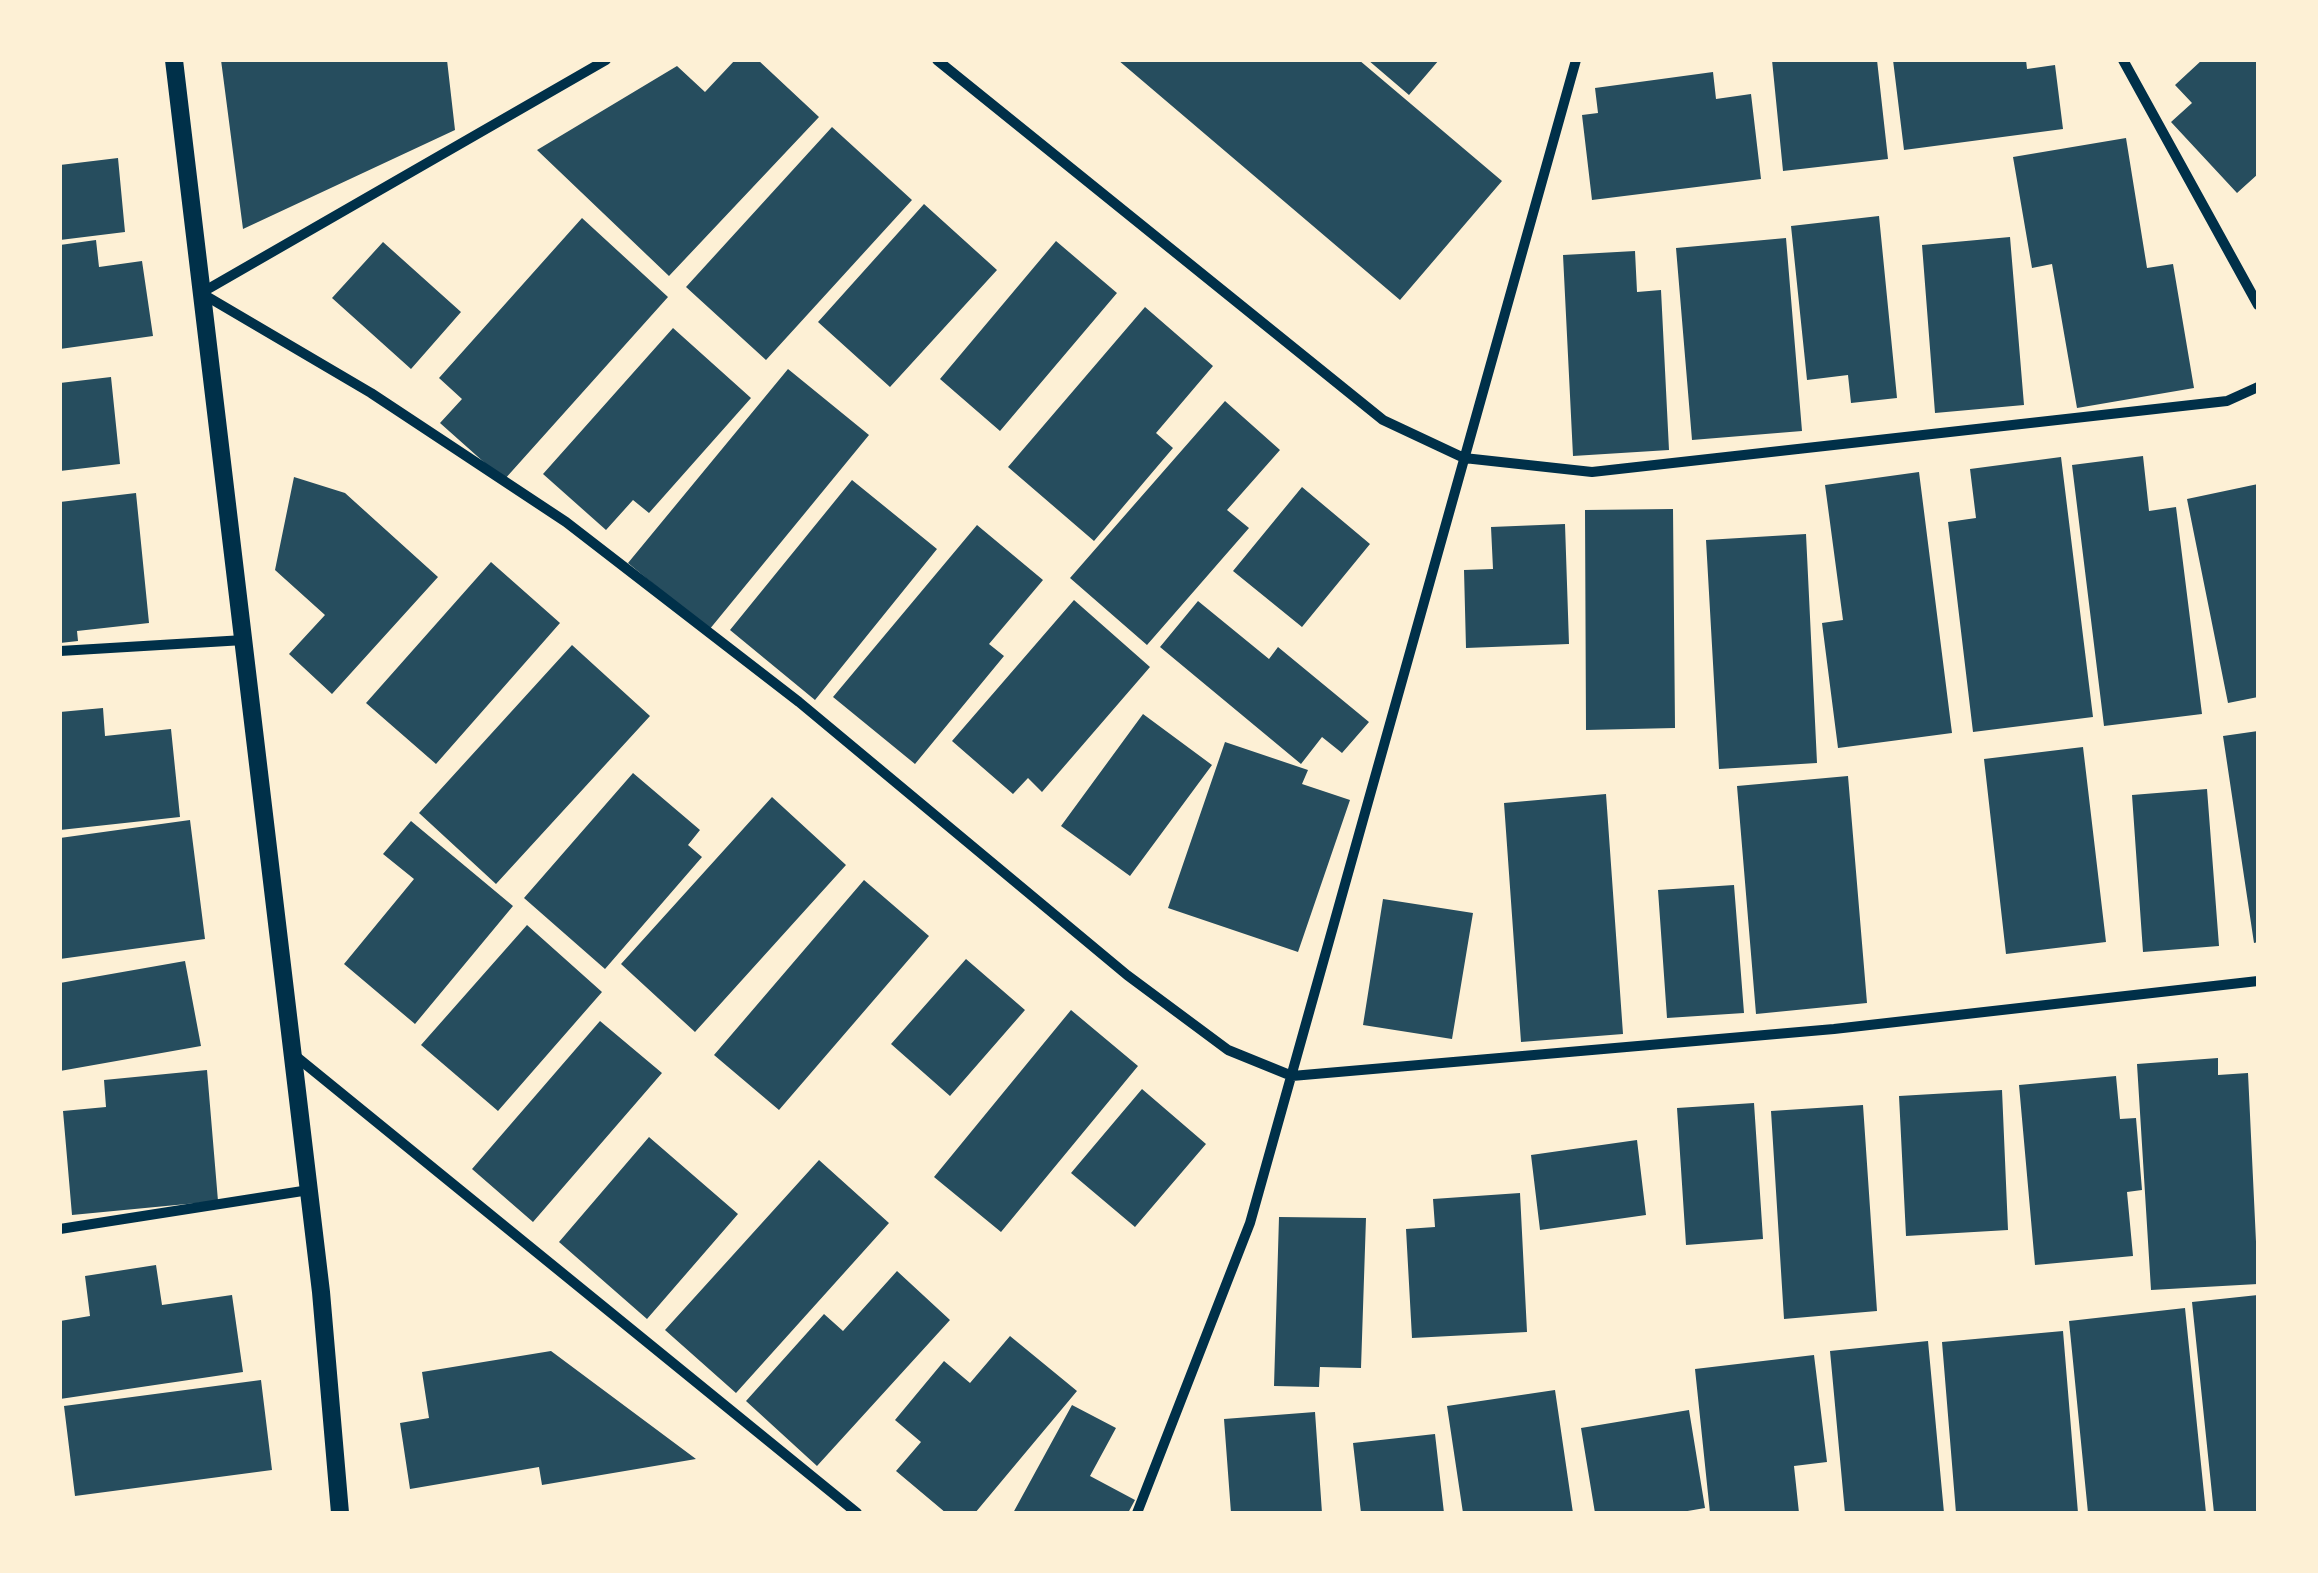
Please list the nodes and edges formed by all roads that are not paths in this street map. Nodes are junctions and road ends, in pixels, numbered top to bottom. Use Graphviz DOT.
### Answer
graph roads {
  1 [pos="174,60"];
  2 [pos="606,60"];
  3 [pos="937,60"];
  4 [pos="1576,60"];
  5 [pos="2123,60"];
  6 [pos="201,293"];
  7 [pos="2258,304"];
  8 [pos="2258,387"];
  9 [pos="1464,458"];
  10 [pos="244,640"];
  11 [pos="60,650"];
  12 [pos="2258,981"];
  13 [pos="293,1054"];
  14 [pos="1292,1076"];
  15 [pos="309,1190"];
  16 [pos="60,1229"];
  17 [pos="340,1513"];
  18 [pos="857,1513"];
  19 [pos="1137,1513"];
  1 -- 6 [label="street"];
  2 -- 6 [label="street"];
  3 -- 9 [label="street"];
  4 -- 9 [label="street"];
  5 -- 7 [label="street"];
  6 -- 10 [label="street"];
  6 -- 14 [label="street"];
  8 -- 9 [label="street"];
  9 -- 14 [label="street"];
  10 -- 11 [label="street"];
  10 -- 13 [label="street"];
  12 -- 14 [label="street"];
  13 -- 15 [label="street"];
  13 -- 18 [label="street"];
  14 -- 19 [label="street"];
  15 -- 16 [label="street"];
  15 -- 17 [label="street"];
}
